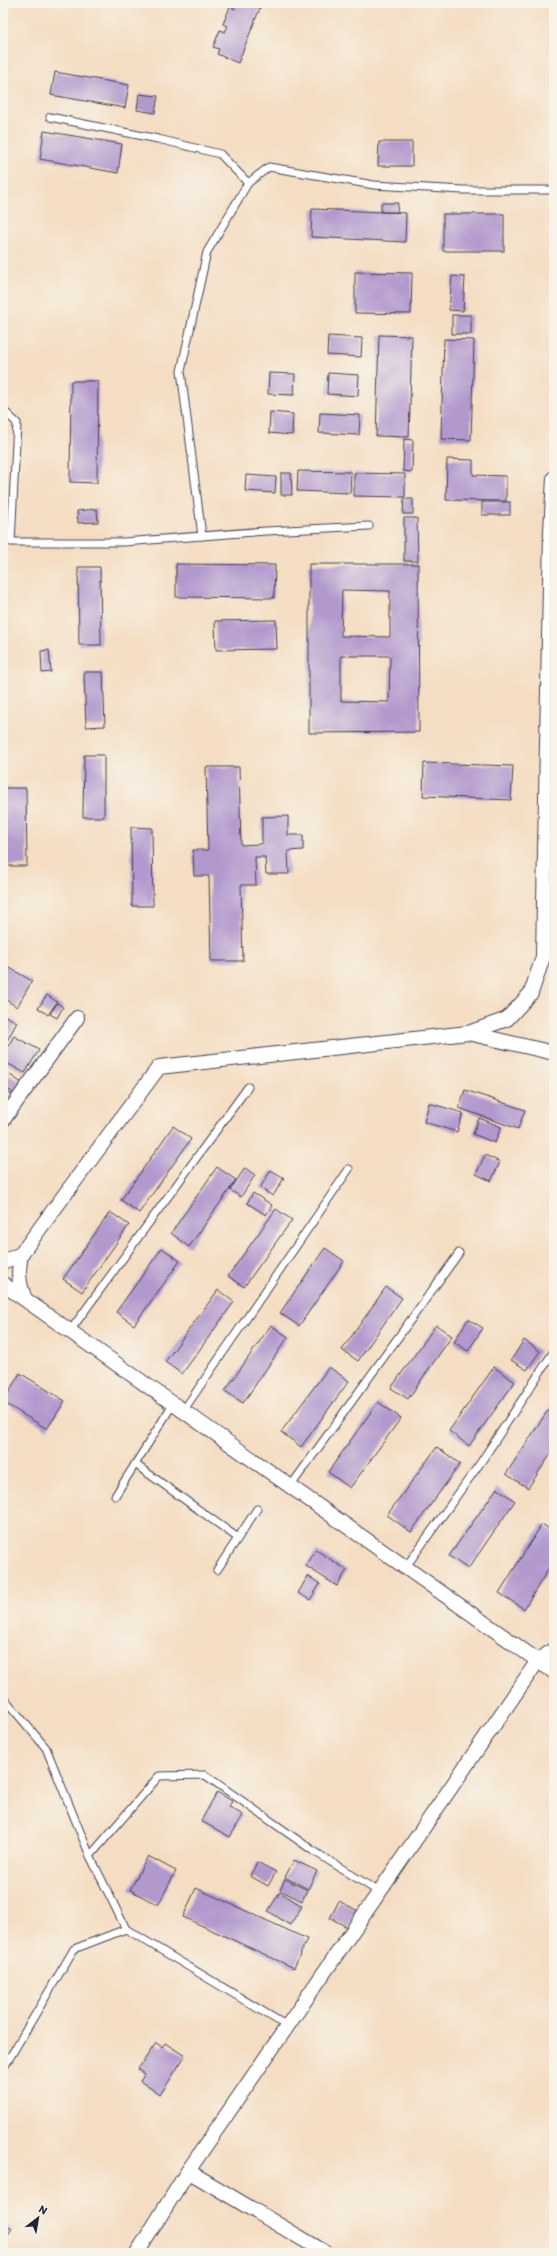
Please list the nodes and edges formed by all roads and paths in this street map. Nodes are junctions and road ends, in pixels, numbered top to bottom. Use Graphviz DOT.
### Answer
graph roads {
  1 [pos="50,117"];
  2 [pos="248,184"];
  3 [pos="554,190"];
  4 [pos="3,410"];
  5 [pos="554,478"];
  6 [pos="370,526"];
  7 [pos="552,531"];
  8 [pos="202,536"];
  9 [pos="77,1018"];
  10 [pos="468,1033"];
  11 [pos="554,1054"];
  12 [pos="248,1087"];
  13 [pos="3,1120"];
  14 [pos="349,1169"];
  15 [pos="459,1253"];
  16 [pos="21,1254"];
  17 [pos="3,1262"];
  18 [pos="3,1284"];
  19 [pos="25,1299"];
  20 [pos="70,1331"];
  21 [pos="554,1351"];
  22 [pos="178,1407"];
  23 [pos="135,1464"];
  24 [pos="290,1487"];
  25 [pos="115,1496"];
  26 [pos="256,1509"];
  27 [pos="238,1538"];
  28 [pos="405,1568"];
  29 [pos="217,1570"];
  30 [pos="554,1649"];
  31 [pos="537,1662"];
  32 [pos="554,1672"];
  33 [pos="3,1697"];
  34 [pos="90,1856"];
  35 [pos="379,1892"];
  36 [pos="126,1929"];
  37 [pos="287,2026"];
  38 [pos="3,2069"];
  39 [pos="188,2171"];
  40 [pos="137,2253"];
  41 [pos="326,2253"];
  1 -- 2 [label="lane"];
  2 -- 3 [label="lane"];
  2 -- 8 [label="lane"];
  4 -- 8 [label="lane"];
  5 -- 7 [label="street"];
  6 -- 8 [label="lane"];
  7 -- 10 [label="street"];
  9 -- 13 [label="street"];
  10 -- 11 [label="street"];
  10 -- 16 [label="street"];
  12 -- 20 [label="lane"];
  14 -- 22 [label="lane"];
  15 -- 24 [label="lane"];
  16 -- 17 [label="street"];
  16 -- 19 [label="street"];
  18 -- 19 [label="street"];
  19 -- 20 [label="street"];
  20 -- 22 [label="street"];
  21 -- 28 [label="lane"];
  22 -- 23 [label="lane"];
  22 -- 24 [label="street"];
  23 -- 25 [label="lane"];
  23 -- 27 [label="lane"];
  24 -- 28 [label="street"];
  26 -- 27 [label="lane"];
  27 -- 29 [label="lane"];
  28 -- 31 [label="street"];
  30 -- 31 [label="street"];
  31 -- 32 [label="street"];
  31 -- 35 [label="street"];
  33 -- 34 [label="lane"];
  34 -- 35 [label="lane"];
  34 -- 36 [label="lane"];
  35 -- 37 [label="street"];
  36 -- 37 [label="lane"];
  36 -- 38 [label="lane"];
  37 -- 39 [label="street"];
  39 -- 40 [label="street"];
  39 -- 41 [label="street"];
}
